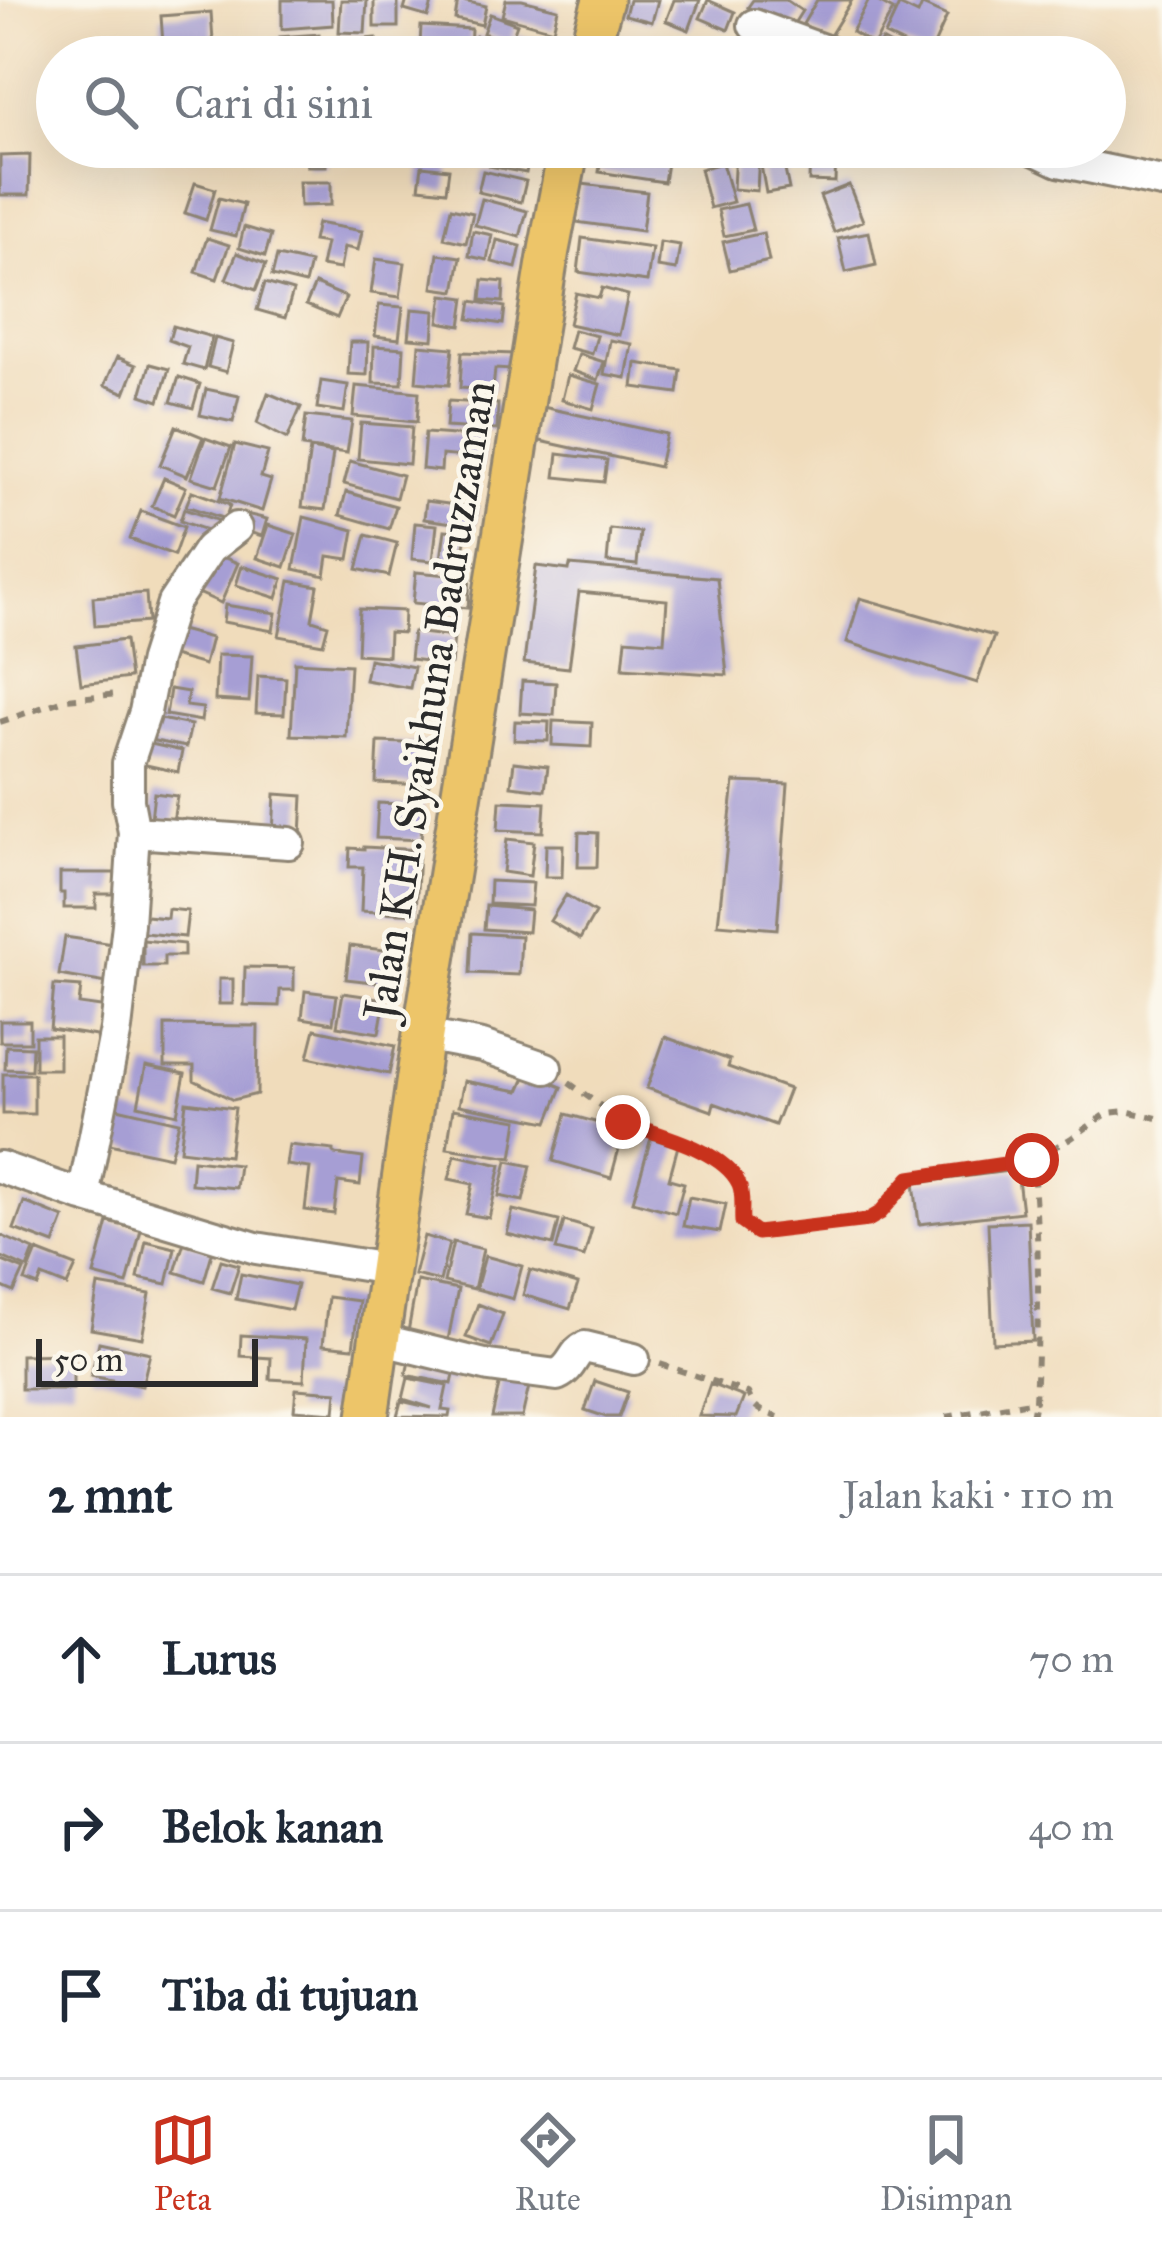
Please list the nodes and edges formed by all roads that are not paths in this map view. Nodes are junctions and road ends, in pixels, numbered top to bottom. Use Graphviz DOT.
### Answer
graph roads {
  1 [pos="602,0"];
  2 [pos="754,25"];
  3 [pos="593,36"];
  4 [pos="784,36"];
  5 [pos="565,168"];
  6 [pos="1093,168"];
  7 [pos="1162,182"];
  8 [pos="236,528"];
  9 [pos="134,832"];
  10 [pos="289,843"];
  11 [pos="423,1035"];
  12 [pos="546,1068"];
  13 [pos="0,1167"];
  14 [pos="83,1196"];
  15 [pos="388,1269"];
  16 [pos="378,1339"];
  17 [pos="634,1359"];
  18 [pos="368,1417"];
  1 -- 3 [label="main road"];
  2 -- 4 [label="street"];
  5 -- 11 [label="main road, Jalan KH. Syaikhuna Badruzzaman"];
  6 -- 7 [label="street"];
  8 -- 9 [label="street"];
  9 -- 10 [label="street"];
  9 -- 14 [label="street"];
  11 -- 12 [label="street"];
  11 -- 15 [label="main road, Jalan KH. Syaikhuna Badruzzaman"];
  13 -- 14 [label="street"];
  14 -- 15 [label="street"];
  15 -- 16 [label="main road, Jalan KH. Syaikhuna Badruzzaman"];
  16 -- 17 [label="street"];
  16 -- 18 [label="main road, Jalan KH. Syaikhuna Badruzzaman"];
}
